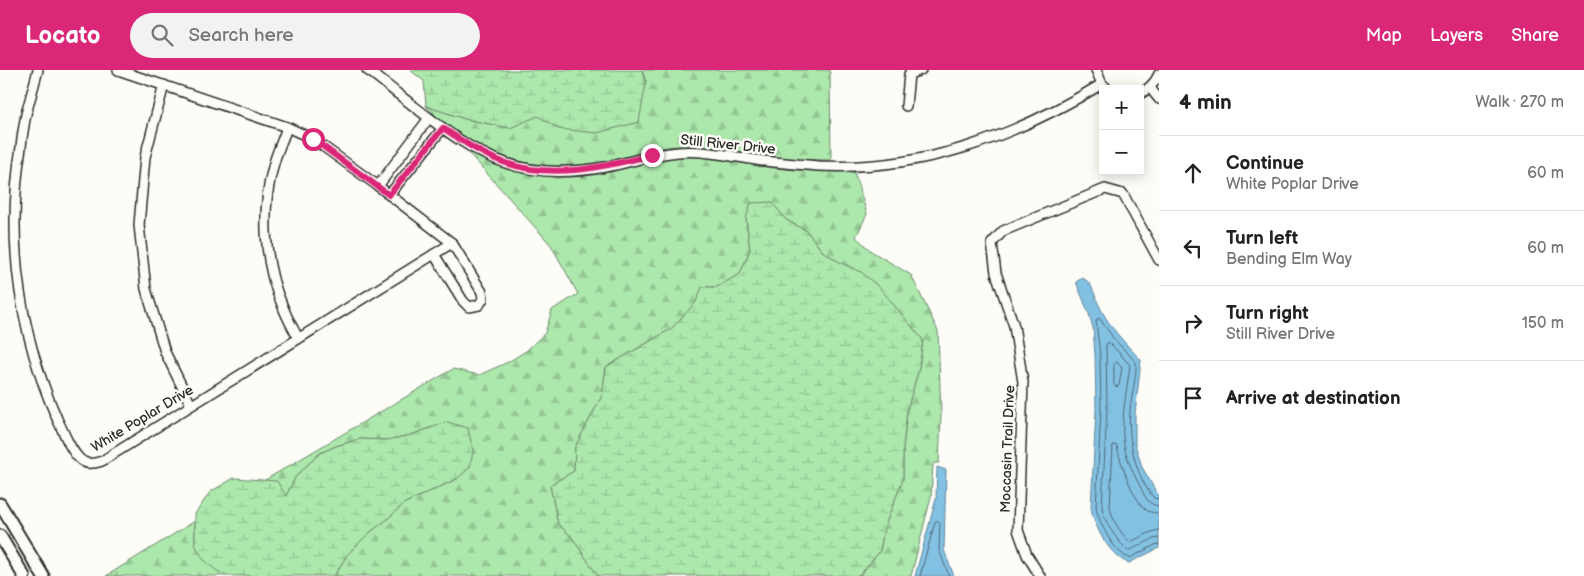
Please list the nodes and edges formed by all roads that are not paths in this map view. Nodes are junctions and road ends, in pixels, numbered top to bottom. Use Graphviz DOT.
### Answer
graph roads {
  1 [pos="38,70"];
  2 [pos="118,70"];
  3 [pos="367,70"];
  4 [pos="921,70"];
  5 [pos="1096,70"];
  6 [pos="1159,74"];
  7 [pos="164,85"];
  8 [pos="1104,85"];
  9 [pos="1150,88"];
  10 [pos="1099,89"];
  11 [pos="1144,92"];
  12 [pos="1159,98"];
  13 [pos="906,106"];
  14 [pos="429,118"];
  15 [pos="288,127"];
  16 [pos="443,128"];
  17 [pos="406,148"];
  18 [pos="419,157"];
  19 [pos="378,186"];
  20 [pos="389,195"];
  21 [pos="452,243"];
  22 [pos="434,254"];
  23 [pos="1159,260"];
  24 [pos="298,338"];
  25 [pos="191,405"];
  26 [pos="0,504"];
  27 [pos="0,536"];
  28 [pos="24,576"];
  29 [pos="43,576"];
  30 [pos="1040,576"];
  1 -- 25 [label="street, White Poplar Drive"];
  2 -- 7 [label="street"];
  3 -- 14 [label="street, Still River Drive"];
  4 -- 13 [label="street"];
  5 -- 8 [label="street"];
  6 -- 9 [label="street"];
  7 -- 15 [label="street"];
  7 -- 25 [label="street"];
  9 -- 11 [label="street"];
  9 -- 12 [label="street"];
  10 -- 16 [label="street, Still River Drive"];
  14 -- 16 [label="street, Still River Drive"];
  14 -- 17 [label="street"];
  15 -- 19 [label="street"];
  15 -- 24 [label="street"];
  16 -- 18 [label="street"];
  17 -- 18 [label="street"];
  17 -- 19 [label="street"];
  18 -- 20 [label="street"];
  19 -- 20 [label="street"];
  20 -- 21 [label="street"];
  21 -- 22 [label="street, White Poplar Drive"];
  21 -- 22 [label="street"];
  22 -- 24 [label="street, White Poplar Drive"];
  23 -- 30 [label="street, Moccasin Trail Drive"];
  24 -- 25 [label="street, White Poplar Drive"];
  26 -- 29 [label="street"];
  27 -- 28 [label="street"];
}
